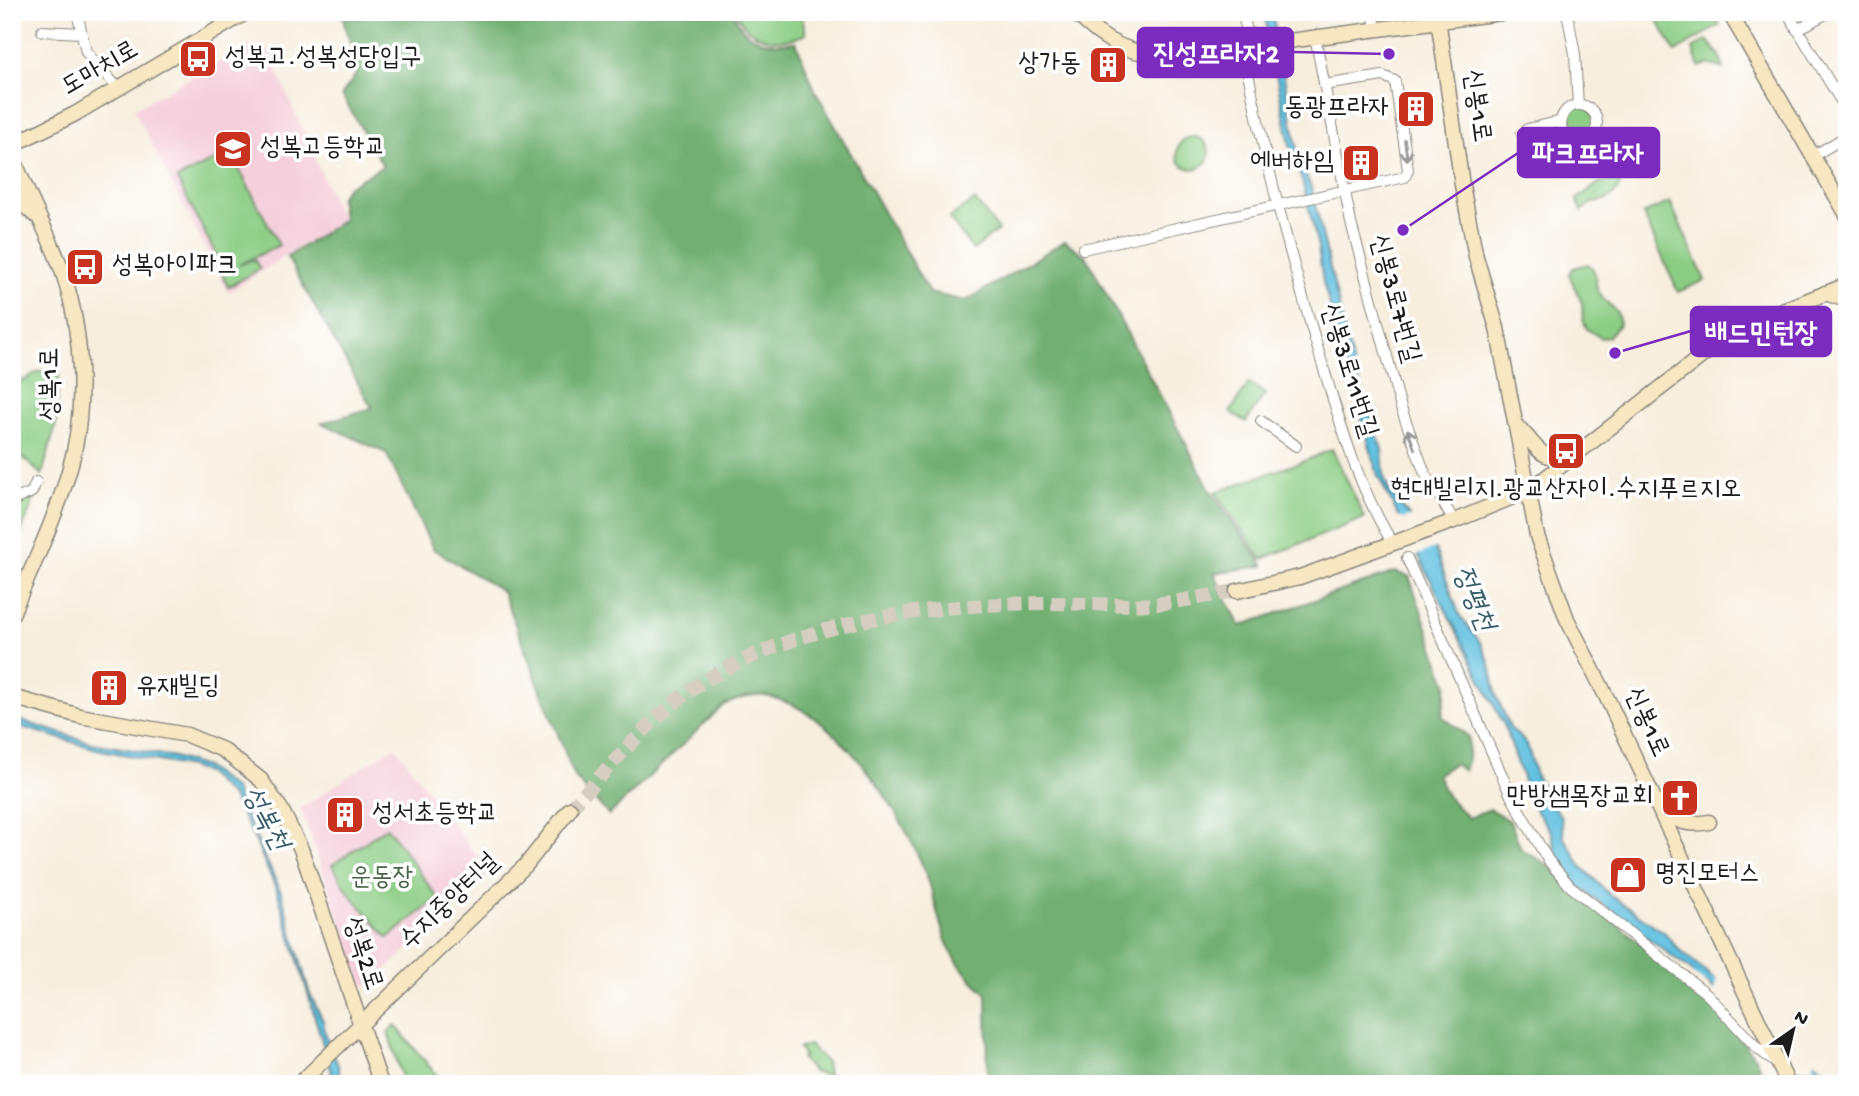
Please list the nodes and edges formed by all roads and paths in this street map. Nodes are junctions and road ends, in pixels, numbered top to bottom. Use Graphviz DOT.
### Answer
graph roads {
  1 [pos="1076,12"];
  2 [pos="1242,12"];
  3 [pos="1373,12"];
  4 [pos="1504,12"];
  5 [pos="1567,12"];
  6 [pos="1729,12"];
  7 [pos="1787,12"];
  8 [pos="1829,12"];
  9 [pos="243,14"];
  10 [pos="80,15"];
  11 [pos="1438,16"];
  12 [pos="1376,28"];
  13 [pos="1797,30"];
  14 [pos="42,31"];
  15 [pos="82,33"];
  16 [pos="1315,36"];
  17 [pos="1249,46"];
  18 [pos="1324,85"];
  19 [pos="117,87"];
  20 [pos="1578,105"];
  21 [pos="1847,111"];
  22 [pos="1562,121"];
  23 [pos="1527,129"];
  24 [pos="1847,136"];
  25 [pos="12,145"];
  26 [pos="12,154"];
  27 [pos="1813,156"];
  28 [pos="1344,190"];
  29 [pos="12,195"];
  30 [pos="1276,207"];
  31 [pos="1847,215"];
  32 [pos="37,216"];
  33 [pos="1083,249"];
  34 [pos="1847,285"];
  35 [pos="1825,293"];
  36 [pos="1847,300"];
  37 [pos="1261,421"];
  38 [pos="1516,425"];
  39 [pos="1296,446"];
  40 [pos="1574,456"];
  41 [pos="36,482"];
  42 [pos="1530,490"];
  43 [pos="12,501"];
  44 [pos="1454,521"];
  45 [pos="1395,541"];
  46 [pos="1407,558"];
  47 [pos="1237,591"];
  48 [pos="12,614"];
  49 [pos="12,697"];
  50 [pos="1659,808"];
  51 [pos="570,809"];
  52 [pos="1709,822"];
  53 [pos="360,1028"];
  54 [pos="1785,1077"];
  55 [pos="303,1080"];
  56 [pos="381,1084"];
  57 [pos="1817,1084"];
  1 -- 17 [label="street"];
  2 -- 17 [label="street, 신봉3로11번길"];
  3 -- 12 [label="street"];
  4 -- 11 [label="street"];
  5 -- 20 [label="street"];
  6 -- 27 [label="street"];
  7 -- 13 [label="street"];
  8 -- 13 [label="street"];
  9 -- 19 [label="street, 도마치로"];
  10 -- 15 [label="street"];
  11 -- 12 [label="street"];
  11 -- 38 [label="street, 신봉1로"];
  12 -- 16 [label="street"];
  13 -- 21 [label="street"];
  14 -- 15 [label="street"];
  15 -- 19 [label="street"];
  16 -- 17 [label="street"];
  16 -- 18 [label="street, 신봉3로7번길"];
  17 -- 30 [label="street, 신봉3로11번길"];
  18 -- 28 [label="street, 신봉3로7번길"];
  18 -- 28 [label="street, one-way"];
  19 -- 25 [label="street, 도마치로"];
  20 -- 22 [label="street"];
  20 -- 22 [label="street"];
  22 -- 23 [label="street"];
  24 -- 27 [label="street"];
  26 -- 32 [label="street, 성복1로"];
  27 -- 31 [label="street"];
  28 -- 30 [label="street"];
  44 -- 28 [label="street, 신봉3로7번길, one-way"];
  29 -- 32 [label="street"];
  30 -- 33 [label="street"];
  30 -- 45 [label="street, 신봉3로11번길"];
  32 -- 48 [label="street, 성복1로"];
  34 -- 35 [label="street"];
  35 -- 36 [label="street"];
  35 -- 40 [label="street"];
  37 -- 39 [label="street"];
  38 -- 40 [label="street"];
  38 -- 42 [label="street, 신봉1로"];
  40 -- 42 [label="street"];
  41 -- 43 [label="street"];
  42 -- 44 [label="street"];
  42 -- 50 [label="street, 신봉1로"];
  44 -- 45 [label="street"];
  45 -- 47 [label="street"];
  46 -- 54 [label="street"];
  49 -- 53 [label="street, 성복2로"];
  50 -- 52 [label="street"];
  50 -- 54 [label="street, 신봉1로"];
  51 -- 53 [label="street, 수지중앙터널"];
  53 -- 55 [label="street, 수지중앙터널"];
  53 -- 56 [label="street, 성복2로"];
  54 -- 57 [label="street"];
}
